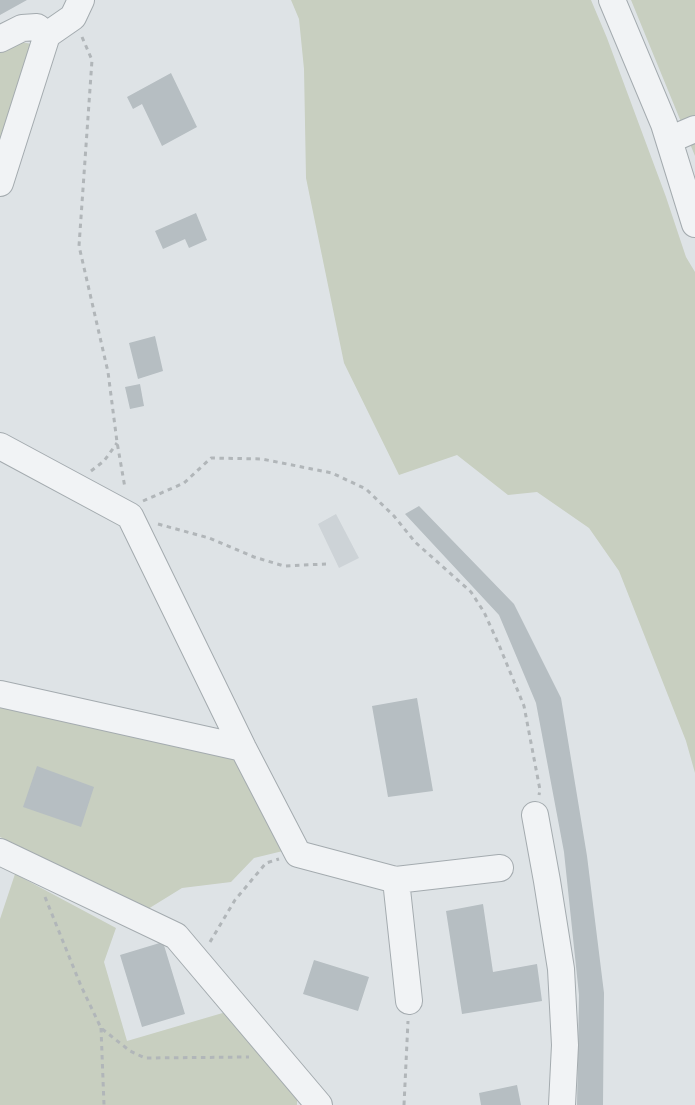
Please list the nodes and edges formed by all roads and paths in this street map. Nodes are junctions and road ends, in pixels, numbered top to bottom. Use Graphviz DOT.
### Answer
graph roads {
  1 [pos="612,0"];
  2 [pos="77,8"];
  3 [pos="47,35"];
  4 [pos="0,39"];
  5 [pos="695,129"];
  6 [pos="669,140"];
  7 [pos="0,183"];
  8 [pos="695,224"];
  9 [pos="0,446"];
  10 [pos="130,516"];
  11 [pos="326,564"];
  12 [pos="0,694"];
  13 [pos="243,748"];
  14 [pos="535,815"];
  15 [pos="0,852"];
  16 [pos="298,854"];
  17 [pos="33,867"];
  18 [pos="500,868"];
  19 [pos="396,880"];
  20 [pos="199,963"];
  21 [pos="409,1001"];
  22 [pos="101,1028"];
  23 [pos="278,1057"];
  24 [pos="316,1104"];
  25 [pos="104,1105"];
  26 [pos="404,1105"];
  27 [pos="562,1105"];
  1 -- 6 [label="street"];
  2 -- 3 [label="street"];
  2 -- 10 [label="path"];
  3 -- 4 [label="street"];
  3 -- 7 [label="street"];
  5 -- 6 [label="street"];
  6 -- 8 [label="street"];
  9 -- 10 [label="street"];
  10 -- 11 [label="path"];
  10 -- 13 [label="street"];
  10 -- 14 [label="path"];
  12 -- 13 [label="street"];
  13 -- 16 [label="street"];
  14 -- 27 [label="street"];
  15 -- 17 [label="street"];
  16 -- 19 [label="street"];
  16 -- 20 [label="path"];
  17 -- 20 [label="street"];
  17 -- 22 [label="path"];
  18 -- 19 [label="street"];
  19 -- 21 [label="street"];
  20 -- 23 [label="street"];
  21 -- 26 [label="path"];
  22 -- 23 [label="path"];
  22 -- 25 [label="path"];
  23 -- 24 [label="street"];
}
